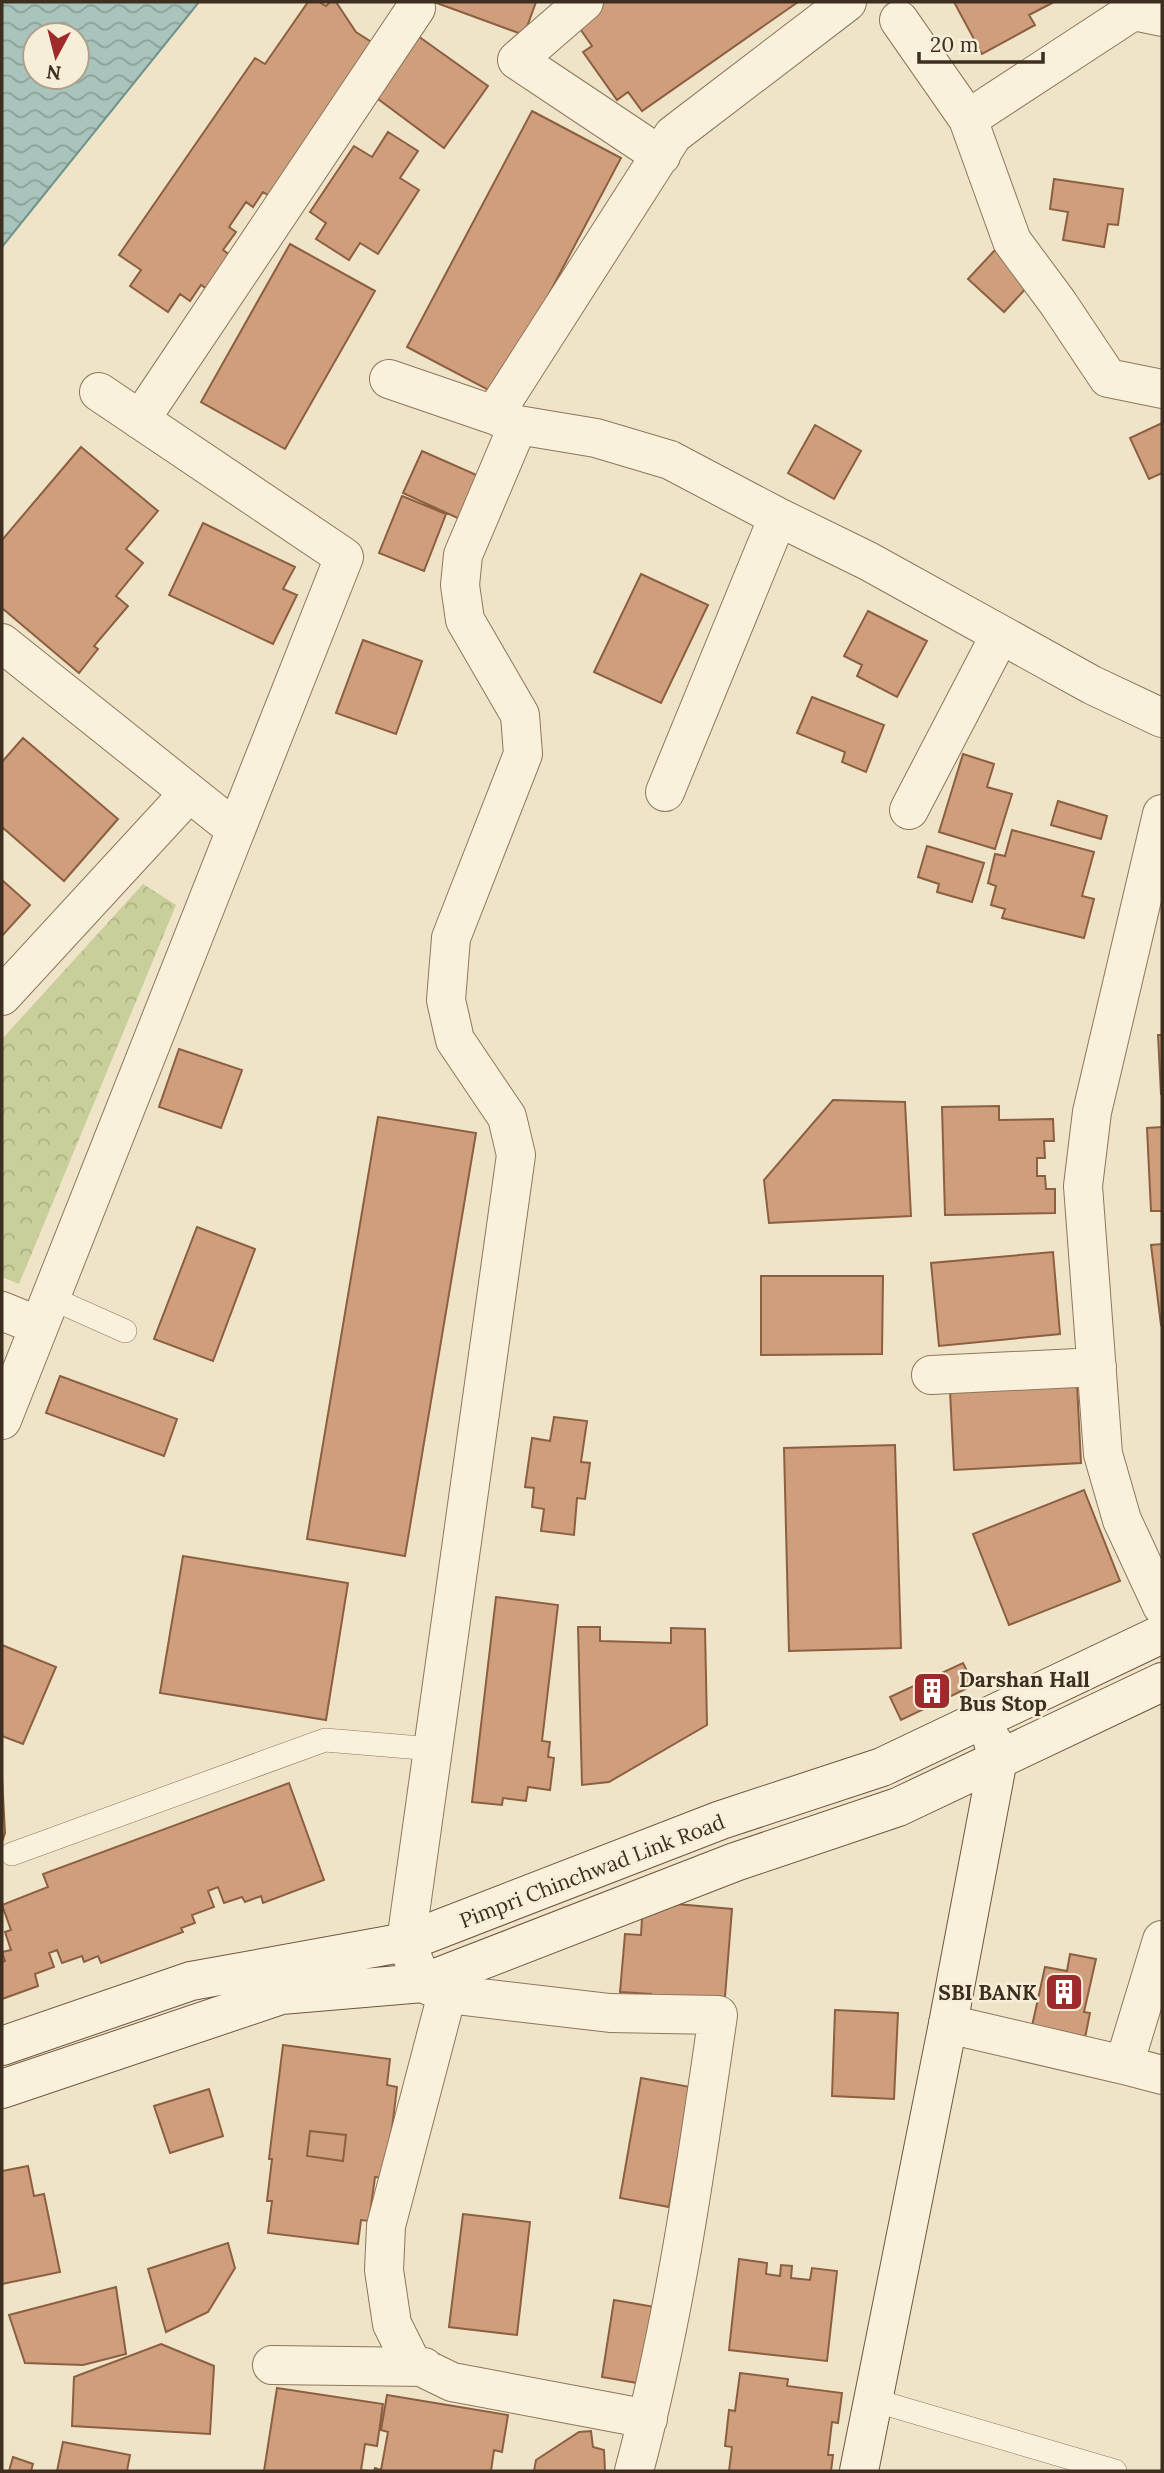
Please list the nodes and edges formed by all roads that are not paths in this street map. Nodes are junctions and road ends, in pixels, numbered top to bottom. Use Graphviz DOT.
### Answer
graph roads {
  1 [pos="584,2"];
  2 [pos="847,2"];
  3 [pos="416,8"];
  4 [pos="1141,10"];
  5 [pos="899,20"];
  6 [pos="968,119"];
  7 [pos="661,156"];
  8 [pos="389,379"];
  9 [pos="1162,389"];
  10 [pos="99,392"];
  11 [pos="140,419"];
  12 [pos="506,420"];
  13 [pos="778,517"];
  14 [pos="1000,635"];
  15 [pos="2,643"];
  16 [pos="1162,718"];
  17 [pos="665,792"];
  18 [pos="189,793"];
  19 [pos="909,810"];
  20 [pos="1162,814"];
  21 [pos="236,831"];
  22 [pos="2,996"];
  23 [pos="2,1311"];
  24 [pos="45,1312"];
  25 [pos="125,1331"];
  26 [pos="1097,1367"];
  27 [pos="931,1375"];
  28 [pos="2,1420"];
  29 [pos="1162,1606"];
  30 [pos="1162,1634"];
  31 [pos="1162,1682"];
  32 [pos="987,1716"];
  33 [pos="433,1749"];
  34 [pos="998,1759"];
  35 [pos="12,1854"];
  36 [pos="1162,1940"];
  37 [pos="406,1942"];
  38 [pos="435,1988"];
  39 [pos="948,2024"];
  40 [pos="2,2046"];
  41 [pos="1124,2065"];
  42 [pos="1162,2075"];
  43 [pos="2,2089"];
  44 [pos="272,2365"];
  45 [pos="424,2367"];
  46 [pos="873,2400"];
  47 [pos="648,2418"];
  48 [pos="634,2471"];
  49 [pos="859,2471"];
  50 [pos="1115,2471"];
  1 -- 7 [label="street"];
  2 -- 7 [label="street"];
  3 -- 11 [label="street"];
  4 -- 6 [label="street"];
  5 -- 6 [label="street"];
  6 -- 9 [label="street"];
  7 -- 12 [label="street"];
  8 -- 12 [label="street"];
  10 -- 11 [label="street"];
  11 -- 21 [label="street"];
  12 -- 13 [label="street"];
  12 -- 33 [label="street"];
  13 -- 14 [label="street"];
  13 -- 17 [label="street"];
  14 -- 16 [label="street"];
  14 -- 19 [label="street"];
  15 -- 18 [label="street"];
  18 -- 21 [label="street"];
  18 -- 22 [label="street"];
  20 -- 26 [label="street"];
  21 -- 24 [label="street"];
  23 -- 24 [label="street"];
  24 -- 25 [label="lane"];
  24 -- 28 [label="street"];
  26 -- 27 [label="street"];
  26 -- 29 [label="street"];
  30 -- 32 [label="street, Pimpri Chinchwad Link Road"];
  31 -- 34 [label="street, Pimpri Chinchwad Link Road"];
  32 -- 34 [label="street"];
  32 -- 37 [label="street, Pimpri Chinchwad Link Road"];
  33 -- 35 [label="lane"];
  33 -- 37 [label="street"];
  34 -- 38 [label="street, Pimpri Chinchwad Link Road"];
  34 -- 39 [label="street"];
  36 -- 41 [label="street"];
  37 -- 38 [label="street"];
  37 -- 40 [label="street, Pimpri Chinchwad Link Road"];
  38 -- 43 [label="street, Pimpri Chinchwad Link Road"];
  38 -- 45 [label="street"];
  38 -- 47 [label="street"];
  39 -- 41 [label="street"];
  39 -- 46 [label="street"];
  41 -- 42 [label="street"];
  44 -- 45 [label="street"];
  45 -- 47 [label="street"];
  46 -- 49 [label="street"];
  46 -- 50 [label="lane"];
  47 -- 48 [label="street"];
}
